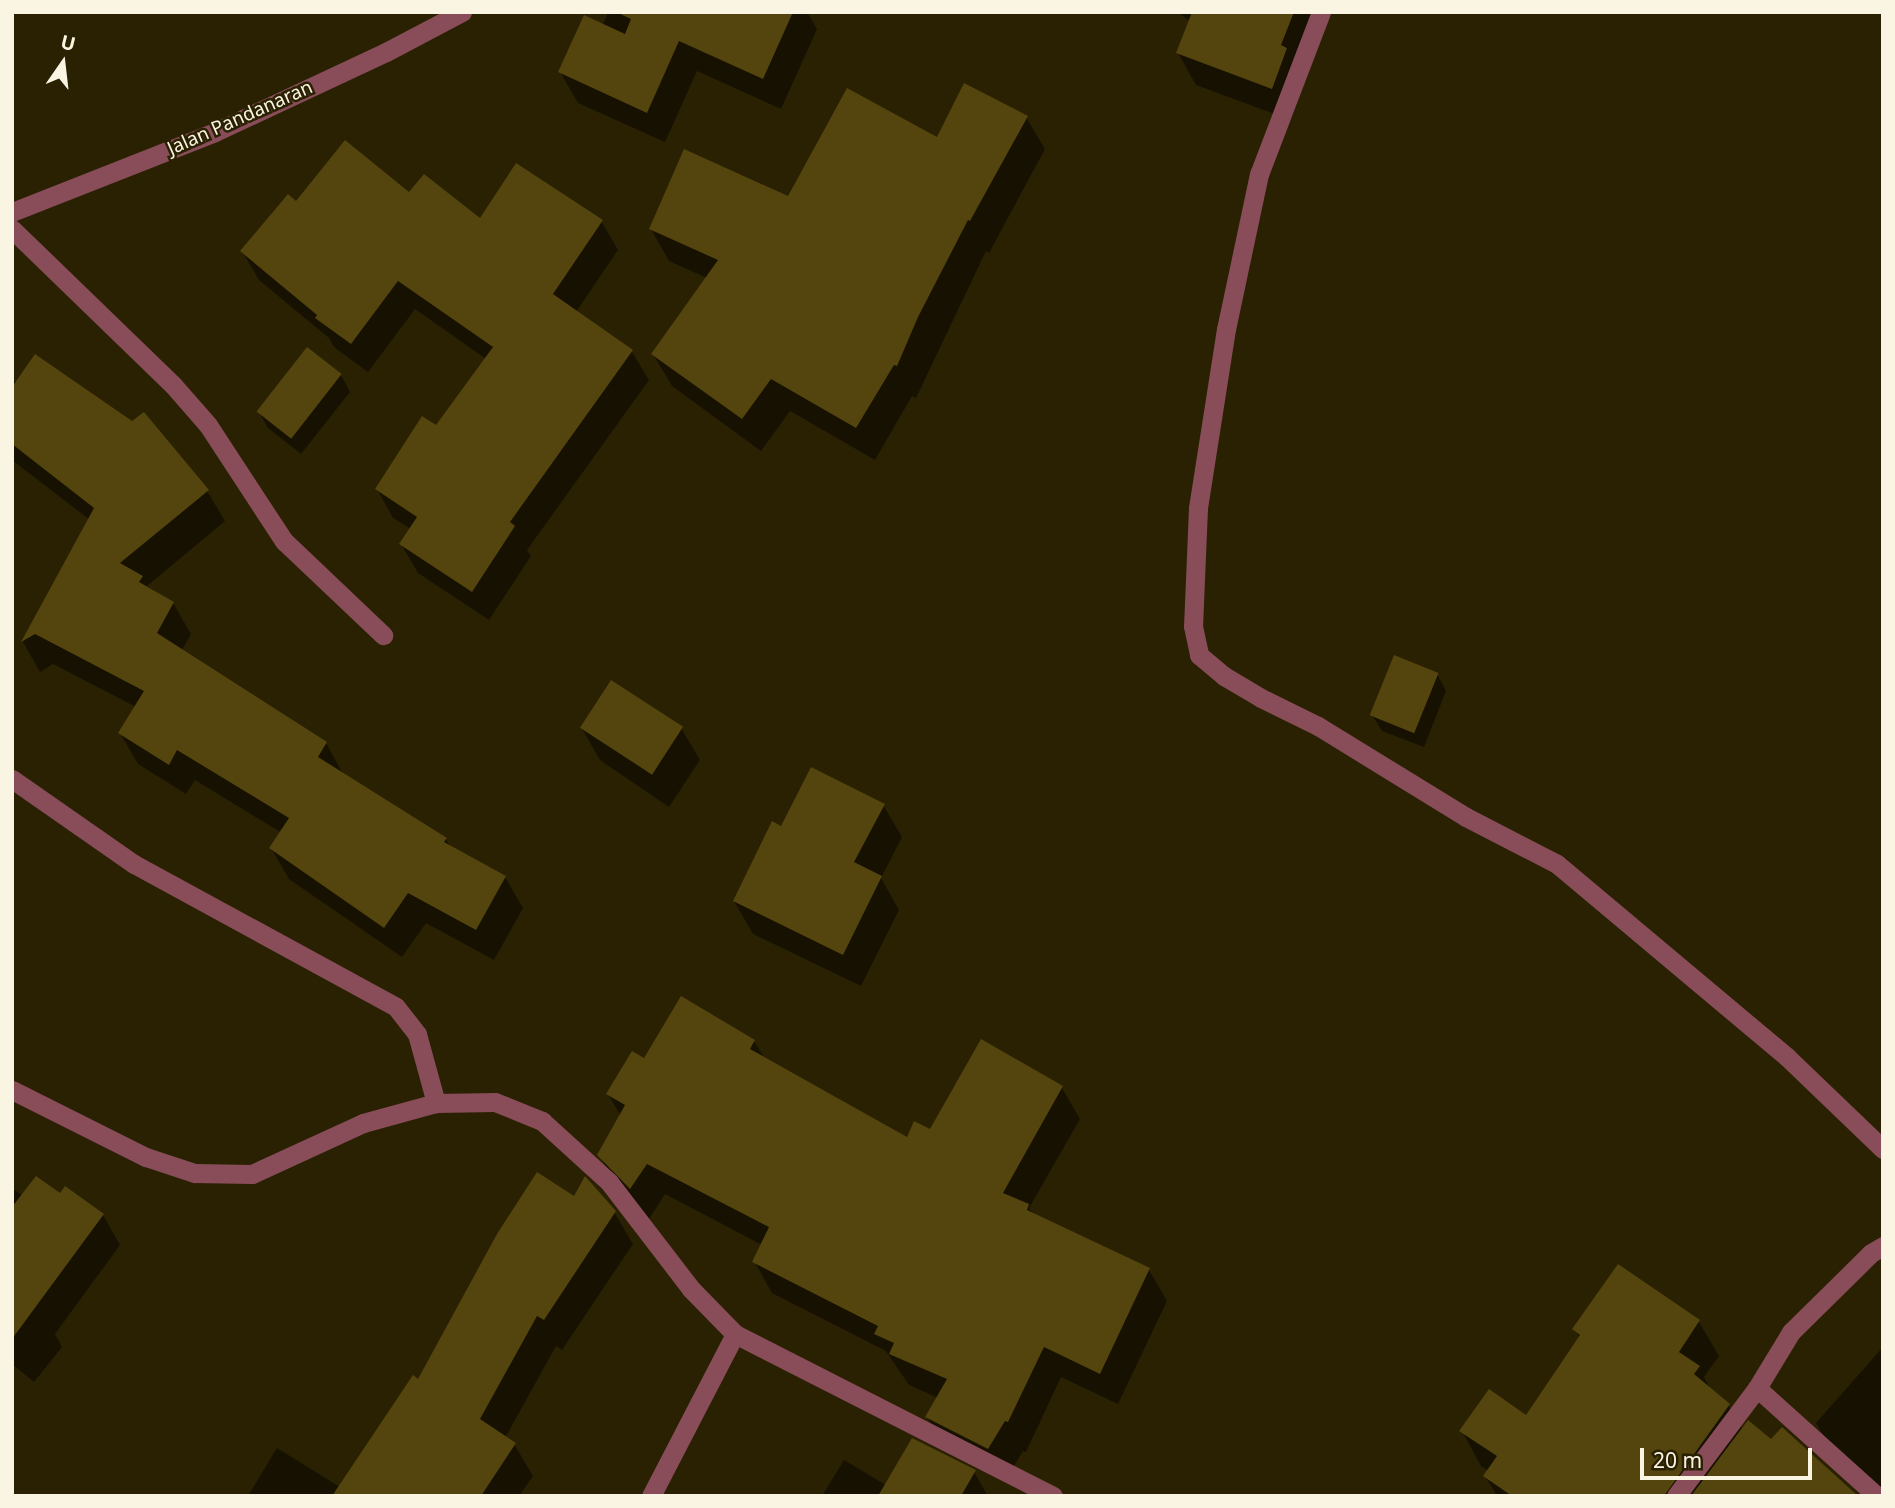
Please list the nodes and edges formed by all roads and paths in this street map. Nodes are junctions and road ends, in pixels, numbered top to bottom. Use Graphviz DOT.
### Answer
graph roads {
  1 [pos="462,12"];
  2 [pos="1321,12"];
  3 [pos="12,212"];
  4 [pos="12,229"];
  5 [pos="383,635"];
  6 [pos="12,779"];
  7 [pos="12,1090"];
  8 [pos="436,1103"];
  9 [pos="1883,1149"];
  10 [pos="1883,1246"];
  11 [pos="735,1334"];
  12 [pos="1757,1388"];
  13 [pos="651,1496"];
  14 [pos="1053,1496"];
  15 [pos="1676,1496"];
  16 [pos="1877,1496"];
  1 -- 3 [label="street, Jalan Pandanaran"];
  2 -- 9 [label="street"];
  4 -- 5 [label="street"];
  6 -- 8 [label="street"];
  7 -- 8 [label="street"];
  8 -- 11 [label="street"];
  10 -- 12 [label="street"];
  11 -- 13 [label="street"];
  11 -- 14 [label="street"];
  12 -- 15 [label="street"];
  12 -- 16 [label="street"];
}
